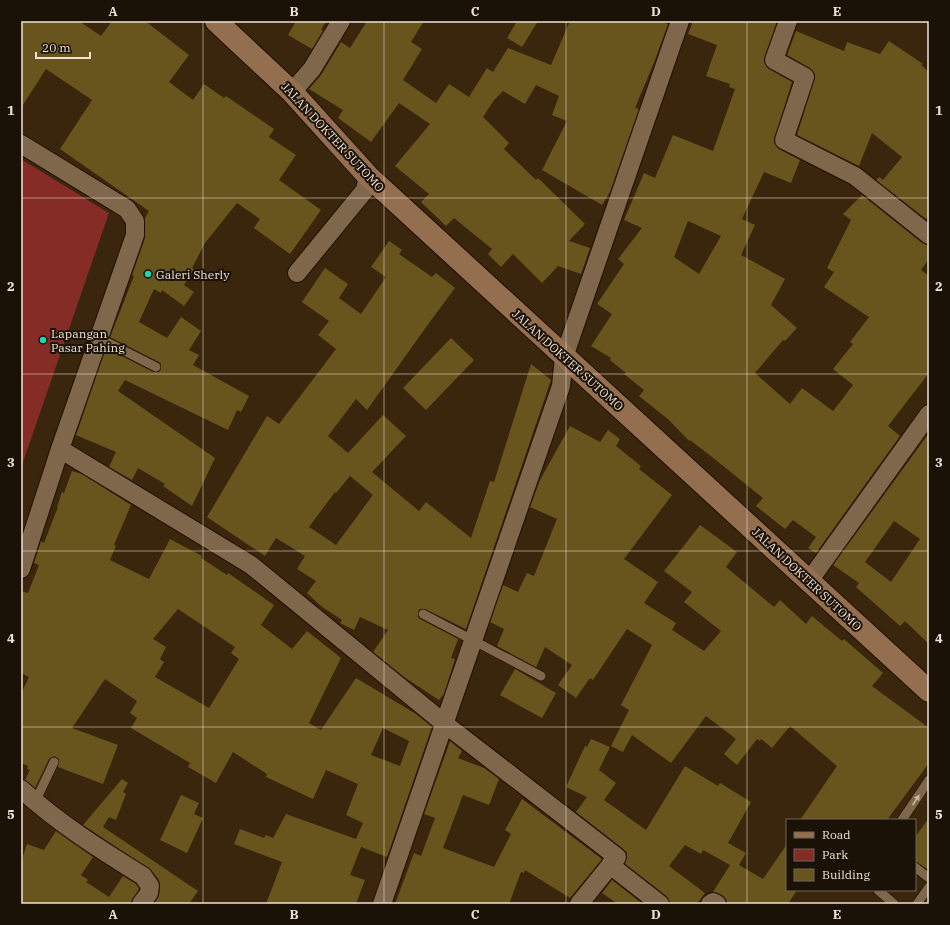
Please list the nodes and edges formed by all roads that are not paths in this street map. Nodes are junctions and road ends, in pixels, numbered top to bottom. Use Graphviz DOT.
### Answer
graph roads {
  1 [pos="216,21"];
  2 [pos="341,21"];
  3 [pos="680,21"];
  4 [pos="788,21"];
  5 [pos="292,92"];
  6 [pos="21,144"];
  7 [pos="368,176"];
  8 [pos="929,235"];
  9 [pos="297,273"];
  10 [pos="99,338"];
  11 [pos="564,357"];
  12 [pos="156,367"];
  13 [pos="929,414"];
  14 [pos="60,449"];
  15 [pos="21,569"];
  16 [pos="809,580"];
  17 [pos="423,614"];
  18 [pos="474,639"];
  19 [pos="541,676"];
  20 [pos="929,691"];
  21 [pos="445,724"];
  22 [pos="54,762"];
  23 [pos="929,780"];
  24 [pos="21,789"];
  25 [pos="35,802"];
  26 [pos="903,819"];
  27 [pos="610,865"];
  28 [pos="916,869"];
  29 [pos="929,878"];
  30 [pos="929,887"];
  31 [pos="879,891"];
  32 [pos="141,904"];
  33 [pos="382,904"];
  34 [pos="579,904"];
  35 [pos="660,904"];
  36 [pos="710,904"];
  37 [pos="716,904"];
  38 [pos="894,904"];
  39 [pos="917,904"];
  1 -- 5 [label="main road, JALAN DOKTER SUTOMO"];
  2 -- 5 [label="street"];
  3 -- 11 [label="street"];
  4 -- 8 [label="street"];
  5 -- 7 [label="main road, JALAN DOKTER SUTOMO"];
  6 -- 10 [label="street"];
  7 -- 9 [label="street"];
  7 -- 11 [label="main road, JALAN DOKTER SUTOMO"];
  10 -- 12 [label="lane"];
  10 -- 14 [label="street"];
  11 -- 16 [label="main road, JALAN DOKTER SUTOMO"];
  11 -- 18 [label="street"];
  13 -- 16 [label="street"];
  14 -- 15 [label="street"];
  14 -- 21 [label="street"];
  16 -- 20 [label="main road, JALAN DOKTER SUTOMO"];
  17 -- 18 [label="lane"];
  18 -- 19 [label="lane"];
  18 -- 21 [label="street"];
  21 -- 27 [label="street"];
  21 -- 33 [label="street"];
  22 -- 25 [label="lane"];
  26 -- 23 [label="lane, one-way"];
  24 -- 25 [label="street"];
  25 -- 32 [label="street"];
  27 -- 34 [label="street"];
  27 -- 35 [label="street"];
  28 -- 29 [label="lane"];
  30 -- 39 [label="lane"];
  31 -- 38 [label="lane"];
  36 -- 37 [label="street"];
}
